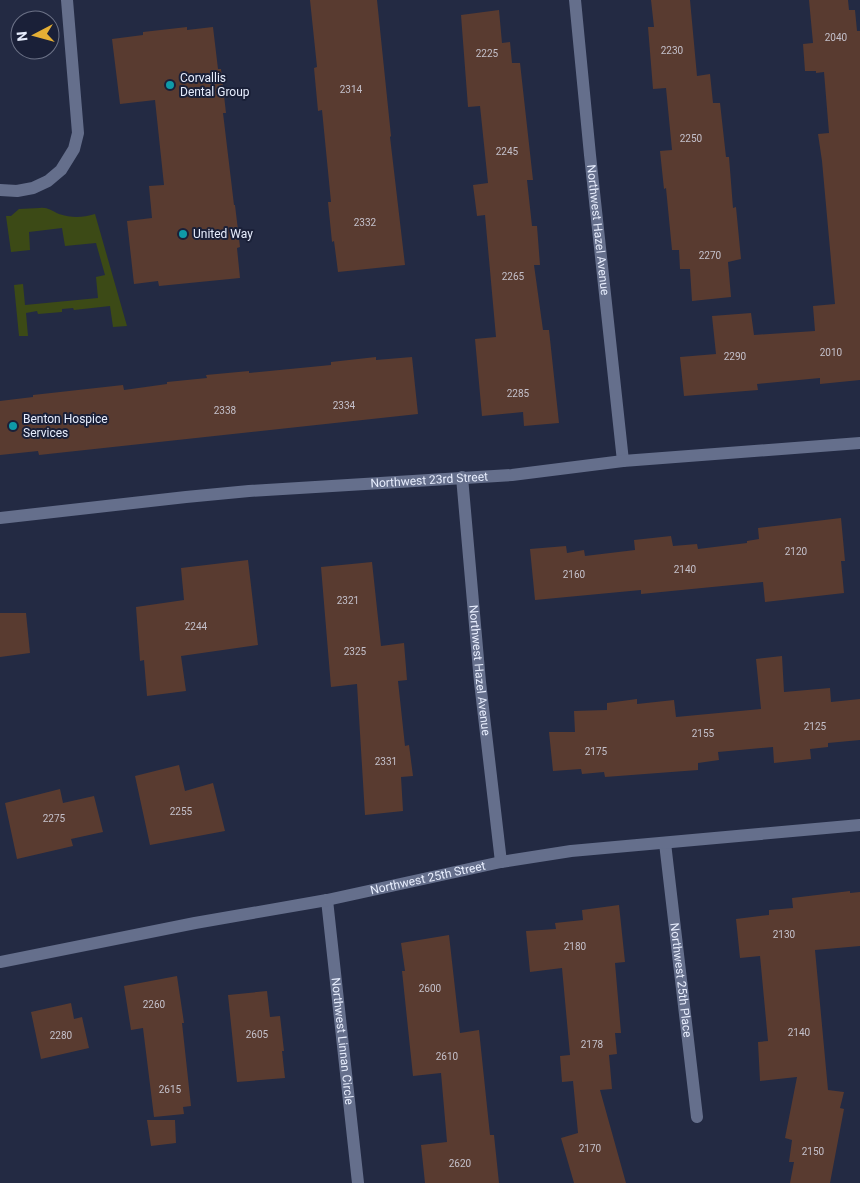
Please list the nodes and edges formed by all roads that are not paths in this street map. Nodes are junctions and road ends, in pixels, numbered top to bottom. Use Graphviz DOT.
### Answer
graph roads {
  1 [pos="67,0"];
  2 [pos="575,0"];
  3 [pos="0,190"];
  4 [pos="860,443"];
  5 [pos="623,461"];
  6 [pos="462,478"];
  7 [pos="0,518"];
  8 [pos="860,825"];
  9 [pos="665,843"];
  10 [pos="501,862"];
  11 [pos="327,900"];
  12 [pos="0,962"];
  13 [pos="697,1117"];
  14 [pos="358,1183"];
  1 -- 3 [label="street"];
  2 -- 5 [label="street, Northwest Hazel Avenue"];
  4 -- 5 [label="street, Northwest 23rd Street"];
  5 -- 6 [label="street, Northwest 23rd Street"];
  6 -- 7 [label="street, Northwest 23rd Street"];
  6 -- 10 [label="street, Northwest Hazel Avenue"];
  8 -- 9 [label="street, Northwest 25th Street"];
  9 -- 10 [label="street, Northwest 25th Street"];
  9 -- 13 [label="street, Northwest 25th Place"];
  10 -- 11 [label="street, Northwest 25th Street"];
  11 -- 12 [label="street, Northwest 25th Street"];
  11 -- 14 [label="street, Northwest Linnan Circle"];
}
